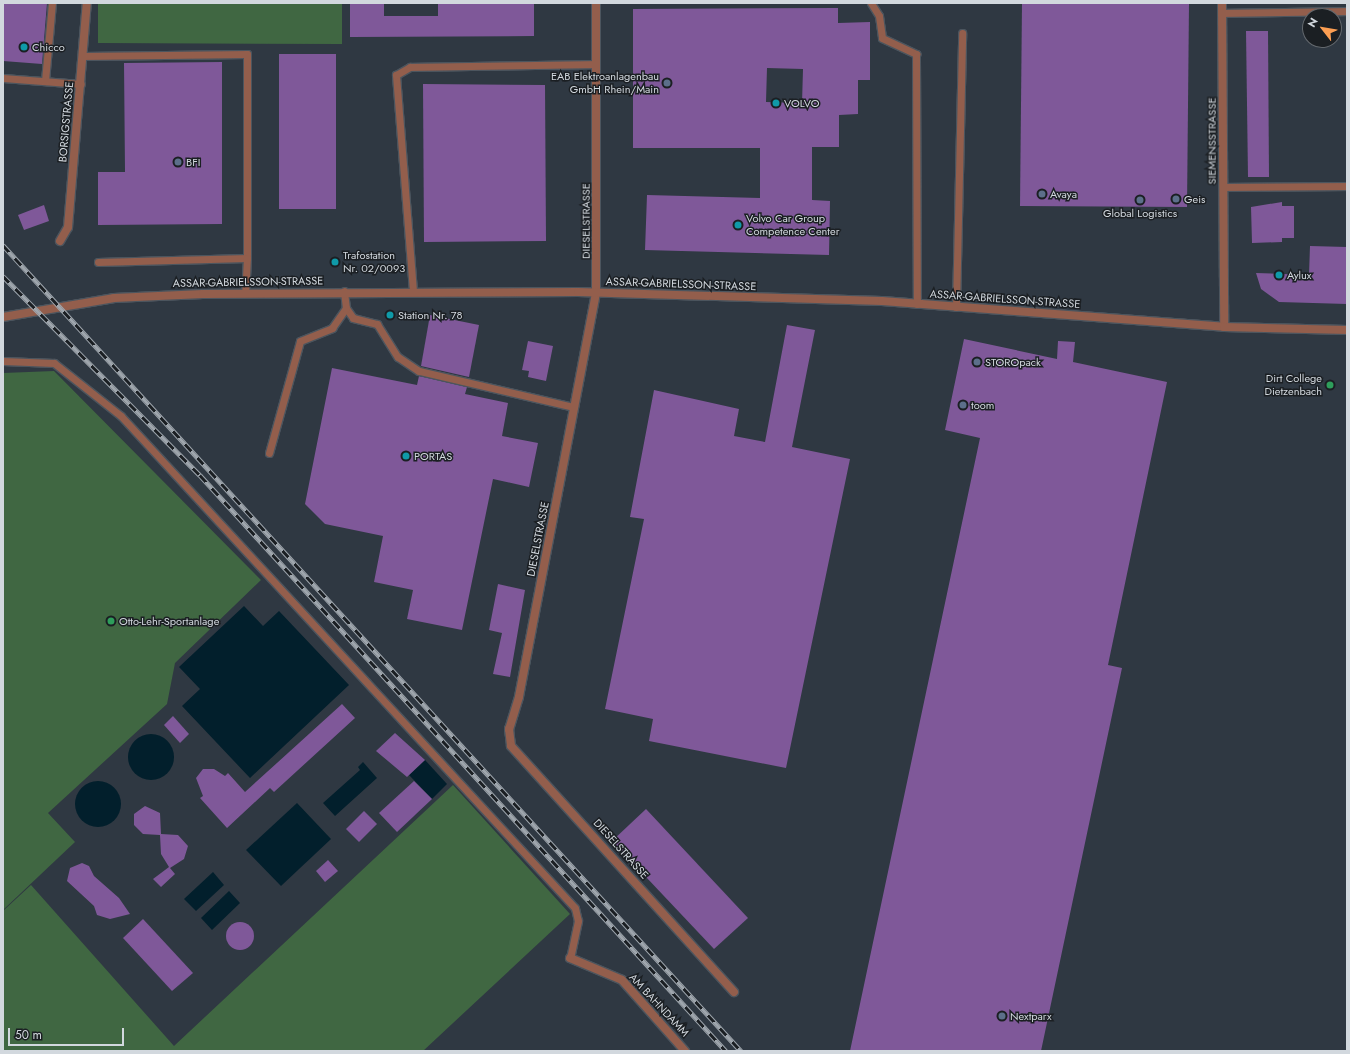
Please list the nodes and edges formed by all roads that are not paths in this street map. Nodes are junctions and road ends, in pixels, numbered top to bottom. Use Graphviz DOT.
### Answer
graph roads {
  1 [pos="52,3"];
  2 [pos="87,3"];
  3 [pos="596,3"];
  4 [pos="871,3"];
  5 [pos="1222,3"];
  6 [pos="1347,11"];
  7 [pos="1222,13"];
  8 [pos="962,33"];
  9 [pos="83,56"];
  10 [pos="596,64"];
  11 [pos="3,78"];
  12 [pos="45,81"];
  13 [pos="81,84"];
  14 [pos="1347,186"];
  15 [pos="1223,187"];
  16 [pos="60,241"];
  17 [pos="247,258"];
  18 [pos="98,262"];
  19 [pos="344,291"];
  20 [pos="413,291"];
  21 [pos="245,293"];
  22 [pos="596,293"];
  23 [pos="917,304"];
  24 [pos="956,307"];
  25 [pos="346,308"];
  26 [pos="3,317"];
  27 [pos="1224,327"];
  28 [pos="1347,330"];
  29 [pos="3,361"];
  30 [pos="574,407"];
  31 [pos="269,453"];
  32 [pos="570,958"];
  33 [pos="734,992"];
  34 [pos="685,1051"];
  1 -- 12 [label="lane"];
  2 -- 9 [label="street, BORSIGSTRASSE"];
  3 -- 10 [label="street, DIESELSTRASSE"];
  4 -- 23 [label="lane"];
  5 -- 7 [label="street, SIEMENSSTRASSE"];
  6 -- 7 [label="lane"];
  7 -- 15 [label="street, SIEMENSSTRASSE"];
  8 -- 24 [label="lane"];
  9 -- 13 [label="street, BORSIGSTRASSE"];
  9 -- 17 [label="lane"];
  10 -- 20 [label="lane"];
  10 -- 22 [label="street, DIESELSTRASSE"];
  11 -- 12 [label="lane"];
  12 -- 13 [label="lane"];
  13 -- 16 [label="street, BORSIGSTRASSE"];
  14 -- 15 [label="lane"];
  15 -- 27 [label="street, SIEMENSSTRASSE"];
  17 -- 18 [label="lane"];
  17 -- 21 [label="lane"];
  19 -- 20 [label="street, ASSAR-GABRIELSSON-STRASSE"];
  19 -- 21 [label="street, ASSAR-GABRIELSSON-STRASSE"];
  19 -- 25 [label="lane"];
  20 -- 22 [label="street, ASSAR-GABRIELSSON-STRASSE"];
  21 -- 26 [label="street, ASSAR-GABRIELSSON-STRASSE"];
  22 -- 23 [label="street, ASSAR-GABRIELSSON-STRASSE"];
  22 -- 30 [label="street, DIESELSTRASSE"];
  23 -- 24 [label="street, ASSAR-GABRIELSSON-STRASSE"];
  24 -- 27 [label="street, ASSAR-GABRIELSSON-STRASSE"];
  25 -- 30 [label="lane"];
  25 -- 31 [label="lane"];
  27 -- 28 [label="street, ASSAR-GABRIELSSON-STRASSE"];
  29 -- 32 [label="lane"];
  30 -- 33 [label="street, DIESELSTRASSE"];
  32 -- 34 [label="street, AM BAHNDAMM"];
}
